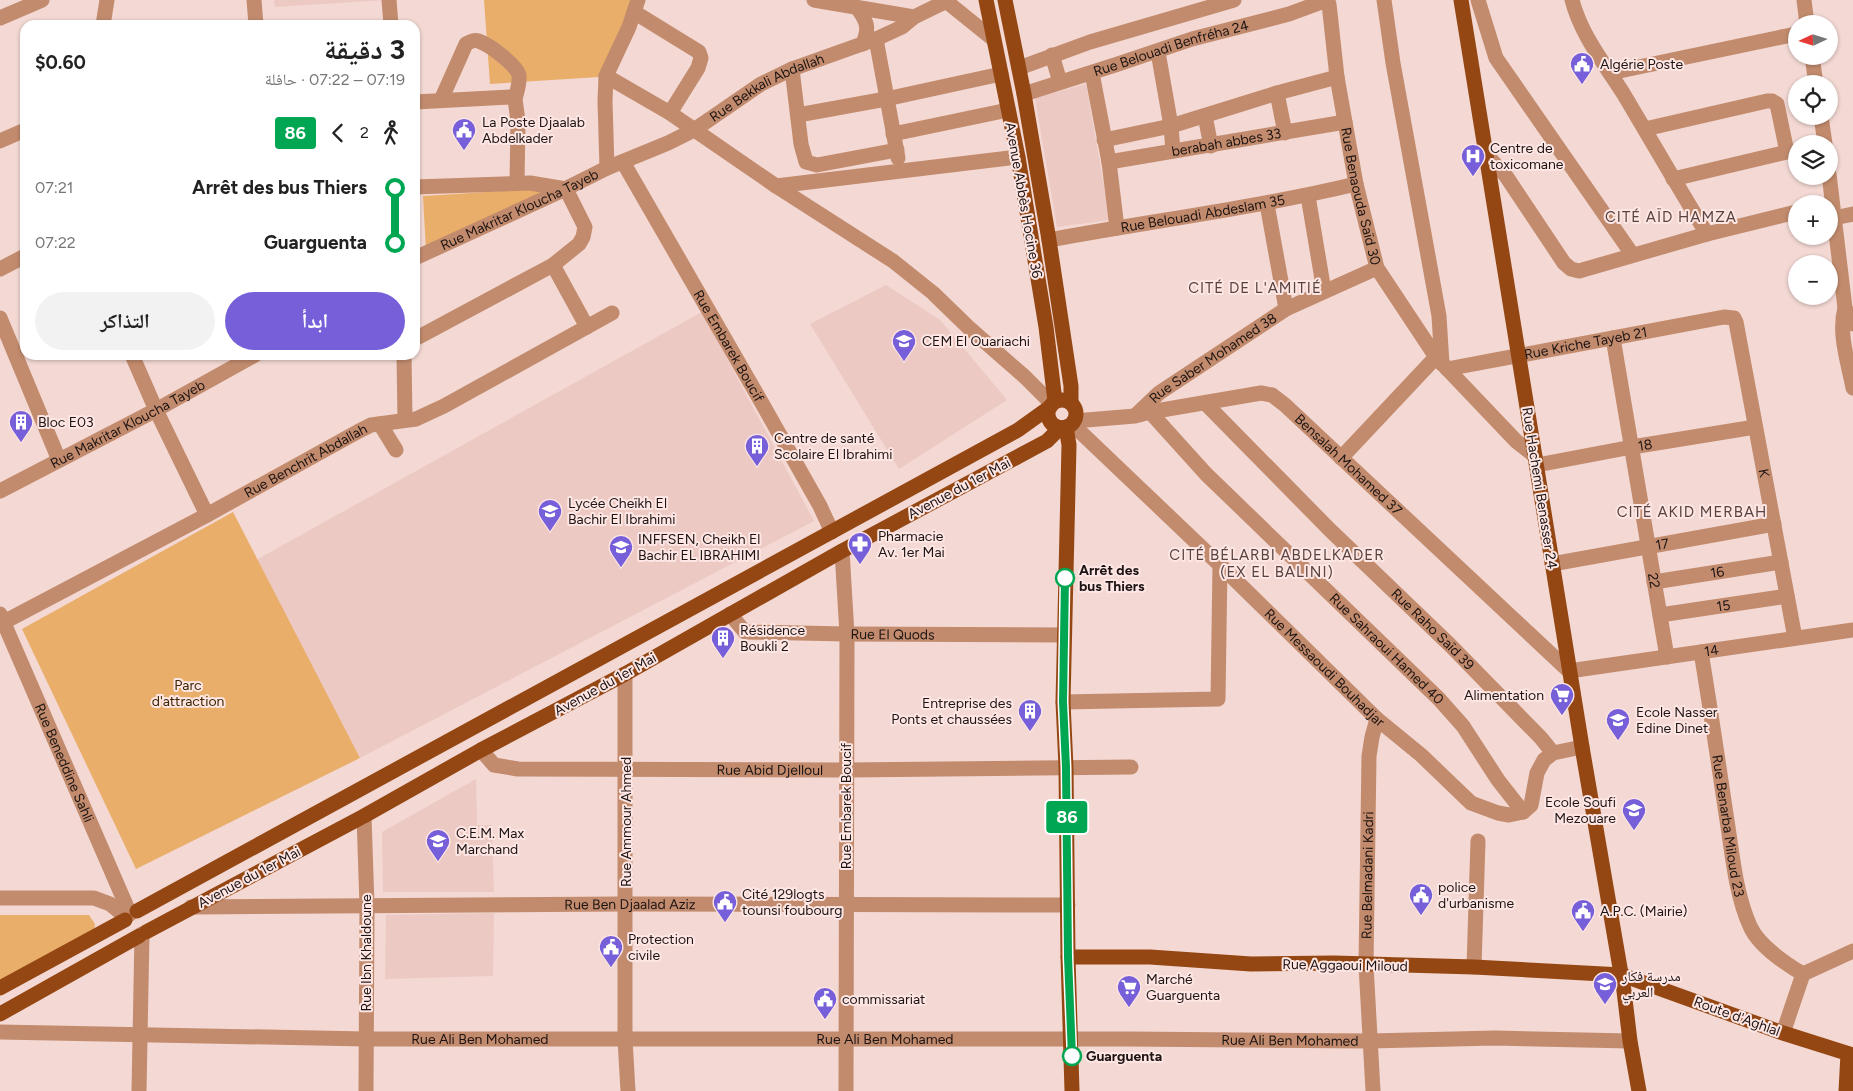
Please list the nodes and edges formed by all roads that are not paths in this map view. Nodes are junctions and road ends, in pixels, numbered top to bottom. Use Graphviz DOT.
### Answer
graph roads {
  1 [pos="42,0"];
  2 [pos="108,0"];
  3 [pos="254,0"];
  4 [pos="389,0"];
  5 [pos="814,0"];
  6 [pos="986,0"];
  7 [pos="1005,0"];
  8 [pos="1234,0"];
  9 [pos="1384,0"];
  10 [pos="1461,0"];
  11 [pos="1478,0"];
  12 [pos="1572,0"];
  13 [pos="1804,0"];
  14 [pos="940,2"];
  15 [pos="1324,2"];
  16 [pos="636,6"];
  17 [pos="858,8"];
  18 [pos="1182,14"];
  19 [pos="1806,15"];
  20 [pos="914,17"];
  21 [pos="0,18"];
  22 [pos="103,20"];
  23 [pos="256,20"];
  24 [pos="391,20"];
  25 [pos="1788,36"];
  26 [pos="993,39"];
  27 [pos="1192,39"];
  28 [pos="869,42"];
  29 [pos="1158,52"];
  30 [pos="1052,55"];
  31 [pos="1019,68"];
  32 [pos="792,69"];
  33 [pos="1092,73"];
  34 [pos="1610,73"];
  35 [pos="1001,74"];
  36 [pos="606,76"];
  37 [pos="1336,77"];
  38 [pos="1060,82"];
  39 [pos="1277,93"];
  40 [pos="1024,94"];
  41 [pos="886,98"];
  42 [pos="515,99"];
  43 [pos="441,100"];
  44 [pos="420,102"];
  45 [pos="1008,110"];
  46 [pos="670,113"];
  47 [pos="798,115"];
  48 [pos="1205,116"];
  49 [pos="1344,122"];
  50 [pos="1171,126"];
  51 [pos="1645,129"];
  52 [pos="694,130"];
  53 [pos="20,132"];
  54 [pos="1285,133"];
  55 [pos="894,134"];
  56 [pos="1788,138"];
  57 [pos="1104,140"];
  58 [pos="0,141"];
  59 [pos="1211,146"];
  60 [pos="897,150"];
  61 [pos="1173,151"];
  62 [pos="1788,152"];
  63 [pos="1485,153"];
  64 [pos="1018,157"];
  65 [pos="623,162"];
  66 [pos="1109,162"];
  67 [pos="607,168"];
  68 [pos="901,172"];
  69 [pos="1672,178"];
  70 [pos="518,182"];
  71 [pos="1356,184"];
  72 [pos="776,186"];
  73 [pos="420,187"];
  74 [pos="566,189"];
  75 [pos="1308,196"];
  76 [pos="1267,204"];
  77 [pos="1838,210"];
  78 [pos="1788,214"];
  79 [pos="1853,214"];
  80 [pos="1117,228"];
  81 [pos="1707,234"];
  82 [pos="1049,240"];
  83 [pos="1838,244"];
  84 [pos="1632,254"];
  85 [pos="420,256"];
  86 [pos="20,259"];
  87 [pos="553,265"];
  88 [pos="1377,268"];
  89 [pos="0,269"];
  90 [pos="1324,291"];
  91 [pos="1849,307"];
  92 [pos="1286,309"];
  93 [pos="612,313"];
  94 [pos="1724,317"];
  95 [pos="0,318"];
  96 [pos="1853,324"];
  97 [pos="587,326"];
  98 [pos="420,336"];
  99 [pos="1613,338"];
  100 [pos="1519,356"];
  101 [pos="134,360"];
  102 [pos="245,360"];
  103 [pos="404,360"];
  104 [pos="1442,363"];
  105 [pos="1852,380"];
  106 [pos="1072,403"];
  107 [pos="1205,403"];
  108 [pos="1052,404"];
  109 [pos="156,410"];
  110 [pos="1150,412"];
  111 [pos="1135,416"];
  112 [pos="405,420"];
  113 [pos="380,424"];
  114 [pos="1068,425"];
  115 [pos="1755,427"];
  116 [pos="1632,446"];
  117 [pos="396,450"];
  118 [pos="1341,458"];
  119 [pos="60,460"];
  120 [pos="1536,460"];
  121 [pos="0,491"];
  122 [pos="208,515"];
  123 [pos="1774,524"];
  124 [pos="832,532"];
  125 [pos="1648,547"];
  126 [pos="842,551"];
  127 [pos="1781,562"];
  128 [pos="1552,564"];
  129 [pos="1220,565"];
  130 [pos="1654,582"];
  131 [pos="719,593"];
  132 [pos="1787,596"];
  133 [pos="730,614"];
  134 [pos="1660,615"];
  135 [pos="2,618"];
  136 [pos="1853,630"];
  137 [pos="847,634"];
  138 [pos="1063,635"];
  139 [pos="1795,638"];
  140 [pos="1701,652"];
  141 [pos="1666,657"];
  142 [pos="1569,671"];
  143 [pos="625,674"];
  144 [pos="1063,702"];
  145 [pos="1377,719"];
  146 [pos="470,729"];
  147 [pos="1582,747"];
  148 [pos="481,750"];
  149 [pos="1553,753"];
  150 [pos="1131,766"];
  151 [pos="1066,767"];
  152 [pos="626,769"];
  153 [pos="846,770"];
  154 [pos="1523,812"];
  155 [pos="364,816"];
  156 [pos="1478,841"];
  157 [pos="0,898"];
  158 [pos="625,904"];
  159 [pos="846,905"];
  160 [pos="1068,905"];
  161 [pos="367,906"];
  162 [pos="190,908"];
  163 [pos="130,915"];
  164 [pos="142,934"];
  165 [pos="1853,951"];
  166 [pos="1068,957"];
  167 [pos="1366,965"];
  168 [pos="1474,967"];
  169 [pos="1803,974"];
  170 [pos="1622,975"];
  171 [pos="0,988"];
  172 [pos="0,1014"];
  173 [pos="0,1032"];
  174 [pos="1784,1033"];
  175 [pos="139,1036"];
  176 [pos="366,1039"];
  177 [pos="626,1039"];
  178 [pos="847,1039"];
  179 [pos="1071,1039"];
  180 [pos="1370,1041"];
  181 [pos="1630,1041"];
  182 [pos="1851,1055"];
  183 [pos="139,1091"];
  184 [pos="366,1091"];
  185 [pos="628,1091"];
  186 [pos="846,1091"];
  187 [pos="1072,1091"];
  188 [pos="1373,1091"];
  189 [pos="1639,1091"];
  190 [pos="1846,1091"];
  1 -- 21 [label="street"];
  2 -- 22 [label="street"];
  3 -- 23 [label="street"];
  4 -- 24 [label="street"];
  5 -- 17 [label="street"];
  6 -- 26 [label="main road, Avenue Abbès Hocine 36"];
  7 -- 31 [label="main road, Avenue Abbès Hocine 36"];
  8 -- 18 [label="street, Rue Belouadi Benfréha 24"];
  9 -- 104 [label="street"];
  10 -- 63 [label="main road, Rue Hachemi Benasser 24"];
  11 -- 84 [label="street"];
  12 -- 34 [label="street"];
  13 -- 19 [label="street"];
  14 -- 20 [label="street, Rue Bekkali Abdallah"];
  14 -- 26 [label="street"];
  15 -- 27 [label="street, Rue Belouadi Benfréha 24"];
  15 -- 37 [label="street, Rue Benaouda Saïd 30"];
  16 -- 36 [label="street"];
  16 -- 46 [label="street"];
  17 -- 20 [label="street"];
  17 -- 28 [label="street"];
  18 -- 27 [label="street"];
  18 -- 30 [label="street, Rue Belouadi Benfréha 24"];
  20 -- 28 [label="street, Rue Bekkali Abdallah"];
  25 -- 34 [label="street"];
  26 -- 35 [label="main road, Avenue Abbès Hocine 36"];
  27 -- 29 [label="street, Rue Belouadi Benfréha 24"];
  28 -- 32 [label="street, Rue Bekkali Abdallah"];
  28 -- 41 [label="street"];
  29 -- 33 [label="street, Rue Belouadi Benfréha 24"];
  29 -- 50 [label="street"];
  30 -- 31 [label="street, Rue Belouadi Benfréha 24"];
  30 -- 38 [label="street"];
  31 -- 40 [label="main road, Avenue Abbès Hocine 36"];
  32 -- 47 [label="street"];
  32 -- 52 [label="street, Rue Bekkali Abdallah"];
  33 -- 38 [label="street, Rue Belouadi Benfréha 24"];
  33 -- 57 [label="street"];
  34 -- 51 [label="street"];
  35 -- 41 [label="street"];
  35 -- 45 [label="main road, Avenue Abbès Hocine 36"];
  36 -- 46 [label="street"];
  36 -- 67 [label="street"];
  37 -- 39 [label="street"];
  37 -- 49 [label="street, Rue Benaouda Saïd 30"];
  38 -- 40 [label="street, Rue Belouadi Benfréha 24"];
  39 -- 48 [label="street"];
  39 -- 54 [label="street"];
  40 -- 82 [label="main road, Avenue Abbès Hocine 36"];
  41 -- 47 [label="street"];
  41 -- 55 [label="street"];
  42 -- 43 [label="street"];
  42 -- 43 [label="street"];
  42 -- 70 [label="street"];
  43 -- 44 [label="street"];
  45 -- 55 [label="street"];
  45 -- 64 [label="main road, Avenue Abbès Hocine 36"];
  46 -- 52 [label="street"];
  47 -- 60 [label="street"];
  48 -- 50 [label="street"];
  48 -- 59 [label="street"];
  49 -- 54 [label="street, berabah abbes 33"];
  49 -- 71 [label="street, Rue Benaouda Saïd 30"];
  50 -- 57 [label="street"];
  50 -- 61 [label="street"];
  51 -- 56 [label="street"];
  51 -- 69 [label="street"];
  52 -- 65 [label="street, Rue Bekkali Abdallah"];
  52 -- 72 [label="street"];
  53 -- 58 [label="street"];
  54 -- 59 [label="street, berabah abbes 33"];
  55 -- 60 [label="street"];
  57 -- 66 [label="street"];
  59 -- 61 [label="street, berabah abbes 33"];
  60 -- 68 [label="street"];
  61 -- 66 [label="street, berabah abbes 33"];
  62 -- 69 [label="street"];
  63 -- 84 [label="street"];
  63 -- 100 [label="main road, Rue Hachemi Benasser 24"];
  64 -- 68 [label="street"];
  64 -- 108 [label="main road, Avenue Abbès Hocine 36"];
  65 -- 67 [label="street, Rue Makritar Kloucha Tayeb"];
  65 -- 124 [label="street, Rue Embarek Boucif"];
  66 -- 80 [label="street"];
  67 -- 74 [label="street, Rue Makritar Kloucha Tayeb"];
  68 -- 72 [label="street"];
  69 -- 81 [label="street"];
  70 -- 73 [label="street"];
  70 -- 74 [label="street"];
  71 -- 75 [label="street, Rue Belouadi Abdeslam 35"];
  71 -- 88 [label="street, Rue Benaouda Saïd 30"];
  72 -- 108 [label="street"];
  74 -- 85 [label="street, Rue Makritar Kloucha Tayeb"];
  74 -- 87 [label="street"];
  75 -- 76 [label="street, Rue Belouadi Abdeslam 35"];
  75 -- 90 [label="street"];
  76 -- 80 [label="street, Rue Belouadi Abdeslam 35"];
  76 -- 92 [label="street"];
  77 -- 79 [label="street"];
  78 -- 81 [label="street"];
  80 -- 82 [label="street, Rue Belouadi Abdeslam 35"];
  81 -- 84 [label="street"];
  82 -- 106 [label="main road, Avenue Abbès Hocine 36"];
  83 -- 91 [label="street"];
  86 -- 89 [label="street"];
  87 -- 97 [label="street"];
  87 -- 98 [label="street"];
  88 -- 90 [label="street, Rue Saber Mohamed 38"];
  88 -- 104 [label="street, Rue Benaouda Saïd 30"];
  90 -- 92 [label="street, Rue Saber Mohamed 38"];
  91 -- 96 [label="street"];
  91 -- 105 [label="street"];
  92 -- 111 [label="street, Rue Saber Mohamed 38"];
  93 -- 97 [label="street, Rue Benchrit Abdallah"];
  94 -- 99 [label="street, Rue Kriche Tayeb 21"];
  94 -- 115 [label="street, K"];
  95 -- 119 [label="street"];
  97 -- 112 [label="street, Rue Benchrit Abdallah"];
  99 -- 100 [label="street, Rue Kriche Tayeb 21"];
  99 -- 116 [label="street, 22"];
  100 -- 104 [label="street, Rue Kriche Tayeb 21"];
  100 -- 120 [label="main road, Rue Hachemi Benasser 24"];
  101 -- 109 [label="street"];
  102 -- 109 [label="street, Rue Makritar Kloucha Tayeb"];
  103 -- 112 [label="street"];
  104 -- 118 [label="street"];
  104 -- 120 [label="street, Rue Benaouda Saïd 30"];
  106 -- 108 [label="main road"];
  106 -- 114 [label="main road"];
  107 -- 110 [label="street, Bensalah Mohamed 37"];
  107 -- 118 [label="street, Bensalah Mohamed 37"];
  107 -- 149 [label="street, Rue Raho Saïd 39"];
  108 -- 114 [label="main road"];
  108 -- 124 [label="main road, Avenue du 1er Mai"];
  109 -- 119 [label="street, Rue Makritar Kloucha Tayeb"];
  109 -- 122 [label="street"];
  110 -- 111 [label="street, Bensalah Mohamed 37"];
  110 -- 154 [label="street, Rue Sahraoui Hamed 40"];
  111 -- 114 [label="street, Bensalah Mohamed 37"];
  112 -- 113 [label="street, Rue Benchrit Abdallah"];
  113 -- 117 [label="street"];
  113 -- 122 [label="street, Rue Benchrit Abdallah"];
  114 -- 126 [label="main road, Avenue du 1er Mai"];
  114 -- 129 [label="street, Rue Messaoudi Bouhadjar"];
  114 -- 138 [label="main road"];
  115 -- 116 [label="street, 18"];
  115 -- 123 [label="street, K"];
  116 -- 120 [label="street, 18"];
  116 -- 125 [label="street, 22"];
  118 -- 142 [label="street, Bensalah Mohamed 37"];
  119 -- 121 [label="street, Rue Makritar Kloucha Tayeb"];
  120 -- 128 [label="main road, Rue Hachemi Benasser 24"];
  122 -- 135 [label="street, Rue Benchrit Abdallah"];
  123 -- 125 [label="street, 17"];
  123 -- 127 [label="street, K"];
  124 -- 126 [label="main road"];
  124 -- 131 [label="main road, Avenue du 1er Mai"];
  125 -- 128 [label="street, 17"];
  125 -- 130 [label="street, 22"];
  126 -- 133 [label="main road, Avenue du 1er Mai"];
  126 -- 137 [label="street, Rue Embarek Boucif"];
  127 -- 130 [label="street, 16"];
  127 -- 132 [label="street, K"];
  128 -- 142 [label="main road, Rue Hachemi Benasser 24"];
  129 -- 144 [label="street"];
  129 -- 145 [label="street, Rue Messaoudi Bouhadjar"];
  130 -- 134 [label="street, 22"];
  131 -- 133 [label="main road"];
  131 -- 146 [label="main road, Avenue du 1er Mai"];
  132 -- 134 [label="street, 15"];
  132 -- 139 [label="street, K"];
  133 -- 137 [label="street, Rue El Quods"];
  133 -- 143 [label="main road, Avenue du 1er Mai"];
  134 -- 141 [label="street, 22"];
  135 -- 163 [label="street, Rue Beneddine Sahli"];
  136 -- 139 [label="street, 14"];
  137 -- 138 [label="street, Rue El Quods"];
  137 -- 153 [label="street, Rue Embarek Boucif"];
  138 -- 144 [label="main road"];
  139 -- 140 [label="street, 14"];
  140 -- 141 [label="street, 14"];
  140 -- 169 [label="street, Rue Benarba Miloud 23"];
  141 -- 142 [label="street, 14"];
  142 -- 147 [label="main road, Rue Hachemi Benasser 24"];
  143 -- 148 [label="main road, Avenue du 1er Mai"];
  143 -- 152 [label="street, Rue Ammour Ahmed"];
  144 -- 151 [label="main road"];
  145 -- 154 [label="street, Rue Messaoudi Bouhadjar"];
  145 -- 167 [label="street, Rue Belmadani Kadri"];
  146 -- 148 [label="main road"];
  146 -- 163 [label="main road, Avenue du 1er Mai"];
  147 -- 149 [label="street"];
  147 -- 170 [label="main road, Rue Hachemi Benasser 24"];
  148 -- 152 [label="street, Rue Abid Djelloul"];
  148 -- 155 [label="main road, Avenue du 1er Mai"];
  149 -- 154 [label="street"];
  150 -- 151 [label="street, Rue Abid Djelloul"];
  151 -- 153 [label="street, Rue Abid Djelloul"];
  151 -- 160 [label="main road"];
  152 -- 153 [label="street, Rue Abid Djelloul"];
  152 -- 158 [label="street, Rue Ammour Ahmed"];
  153 -- 159 [label="street, Rue Embarek Boucif"];
  155 -- 161 [label="street, Rue Ibn Khaldoune"];
  155 -- 162 [label="main road, Avenue du 1er Mai"];
  156 -- 168 [label="street"];
  157 -- 163 [label="street"];
  158 -- 159 [label="street, Rue Ben Djaalad Aziz"];
  158 -- 161 [label="street, Rue Ben Djaalad Aziz"];
  158 -- 177 [label="street, Rue Ammour Ahmed"];
  159 -- 160 [label="street, Rue Ben Djaalad Aziz"];
  159 -- 178 [label="street, Rue Embarek Boucif"];
  160 -- 166 [label="main road"];
  161 -- 162 [label="street, Rue Ben Djaalad Aziz"];
  161 -- 176 [label="street, Rue Ibn Khaldoune"];
  162 -- 164 [label="main road, Avenue du 1er Mai"];
  163 -- 164 [label="main road"];
  163 -- 171 [label="main road, Avenue du 1er Mai"];
  164 -- 172 [label="main road, Avenue du 1er Mai"];
  164 -- 175 [label="street"];
  165 -- 169 [label="street"];
  166 -- 167 [label="main road, Rue Aggaoui Miloud"];
  166 -- 179 [label="main road"];
  167 -- 168 [label="main road, Rue Aggaoui Miloud"];
  167 -- 180 [label="street, Rue Belmadani Kadri"];
  168 -- 170 [label="main road, Rue Aggaoui Miloud"];
  169 -- 174 [label="street"];
  170 -- 174 [label="main road, Route d'Aghlal"];
  170 -- 181 [label="main road, Rue Hachemi Benasser 24"];
  173 -- 175 [label="street"];
  174 -- 182 [label="main road, Route d'Aghlal"];
  175 -- 176 [label="street, Rue Ali Ben Mohamed"];
  175 -- 183 [label="street"];
  176 -- 177 [label="street, Rue Ali Ben Mohamed"];
  176 -- 184 [label="street, Rue Ibn Khaldoune"];
  177 -- 178 [label="street, Rue Ali Ben Mohamed"];
  177 -- 185 [label="street, Rue Ammour Ahmed"];
  178 -- 179 [label="street, Rue Ali Ben Mohamed"];
  178 -- 186 [label="street, Rue Embarek Boucif"];
  179 -- 180 [label="street, Rue Ali Ben Mohamed"];
  179 -- 187 [label="main road"];
  180 -- 181 [label="street, Rue Ali Ben Mohamed"];
  180 -- 188 [label="street, Rue Belmadani Kadri"];
  181 -- 189 [label="main road, Rue Hachemi Benasser 24"];
  182 -- 190 [label="main road"];
}
